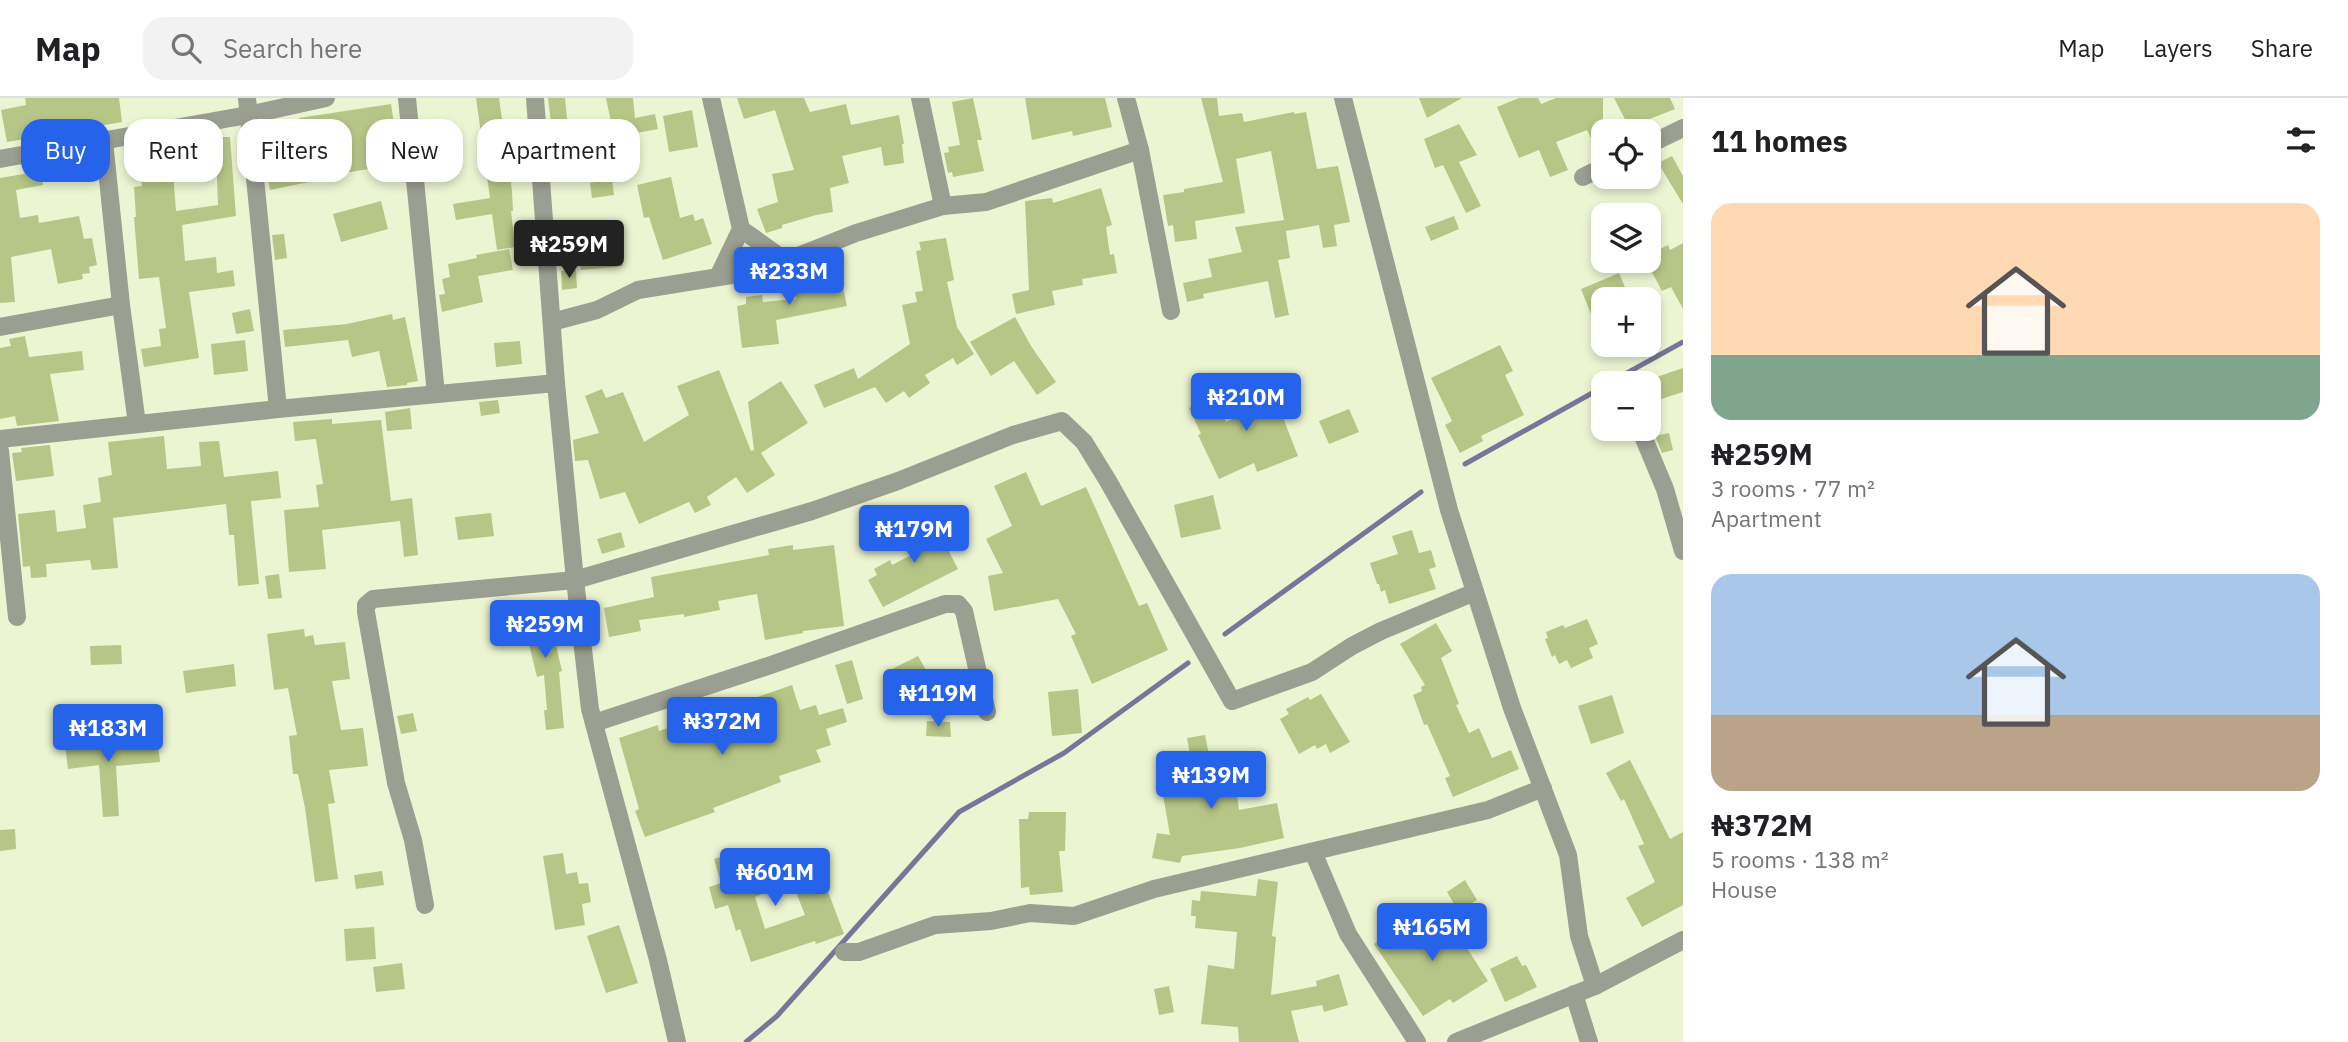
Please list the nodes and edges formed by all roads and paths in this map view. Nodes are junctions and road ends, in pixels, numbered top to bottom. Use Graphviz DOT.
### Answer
graph roads {
  1 [pos="326,98"];
  2 [pos="407,98"];
  3 [pos="535,98"];
  4 [pos="711,98"];
  5 [pos="920,98"];
  6 [pos="1126,98"];
  7 [pos="1345,99"];
  8 [pos="248,106"];
  9 [pos="1683,128"];
  10 [pos="1661,139"];
  11 [pos="110,140"];
  12 [pos="1140,150"];
  13 [pos="21,155"];
  14 [pos="0,159"];
  15 [pos="1591,173"];
  16 [pos="1583,177"];
  17 [pos="108,182"];
  18 [pos="943,206"];
  19 [pos="741,229"];
  20 [pos="786,261"];
  21 [pos="718,277"];
  22 [pos="121,306"];
  23 [pos="1171,310"];
  24 [pos="552,322"];
  25 [pos="0,327"];
  26 [pos="556,383"];
  27 [pos="436,394"];
  28 [pos="278,409"];
  29 [pos="137,424"];
  30 [pos="0,439"];
  31 [pos="1645,441"];
  32 [pos="0,452"];
  33 [pos="1683,551"];
  34 [pos="575,580"];
  35 [pos="1475,592"];
  36 [pos="17,617"];
  37 [pos="986,712"];
  38 [pos="594,723"];
  39 [pos="1543,789"];
  40 [pos="1313,852"];
  41 [pos="425,905"];
  42 [pos="1683,940"];
  43 [pos="844,952"];
  44 [pos="1595,986"];
  45 [pos="1574,994"];
  46 [pos="677,1042"];
  47 [pos="1417,1042"];
  48 [pos="1456,1042"];
  49 [pos="1589,1042"];
  1 -- 8 [label="street"];
  2 -- 27 [label="street"];
  3 -- 24 [label="street"];
  4 -- 19 [label="street"];
  5 -- 18 [label="street"];
  6 -- 12 [label="street"];
  7 -- 35 [label="street"];
  8 -- 11 [label="street"];
  8 -- 28 [label="street"];
  9 -- 10 [label="street"];
  12 -- 18 [label="street"];
  12 -- 23 [label="street"];
  13 -- 14 [label="street"];
  15 -- 16 [label="street"];
  17 -- 22 [label="street"];
  18 -- 20 [label="street"];
  19 -- 20 [label="street"];
  19 -- 21 [label="street"];
  20 -- 21 [label="street"];
  21 -- 24 [label="street"];
  22 -- 25 [label="street"];
  22 -- 29 [label="street"];
  24 -- 26 [label="street"];
  26 -- 27 [label="street"];
  26 -- 34 [label="street"];
  27 -- 28 [label="street"];
  28 -- 29 [label="street"];
  29 -- 30 [label="street"];
  31 -- 33 [label="street"];
  32 -- 36 [label="street"];
  34 -- 35 [label="street"];
  34 -- 38 [label="street"];
  34 -- 41 [label="street"];
  35 -- 39 [label="street"];
  37 -- 38 [label="street"];
  38 -- 46 [label="street"];
  39 -- 40 [label="street"];
  39 -- 44 [label="street"];
  40 -- 43 [label="street"];
  40 -- 47 [label="street"];
  42 -- 44 [label="street"];
  44 -- 45 [label="street"];
  45 -- 48 [label="street"];
  45 -- 49 [label="street"];
}
